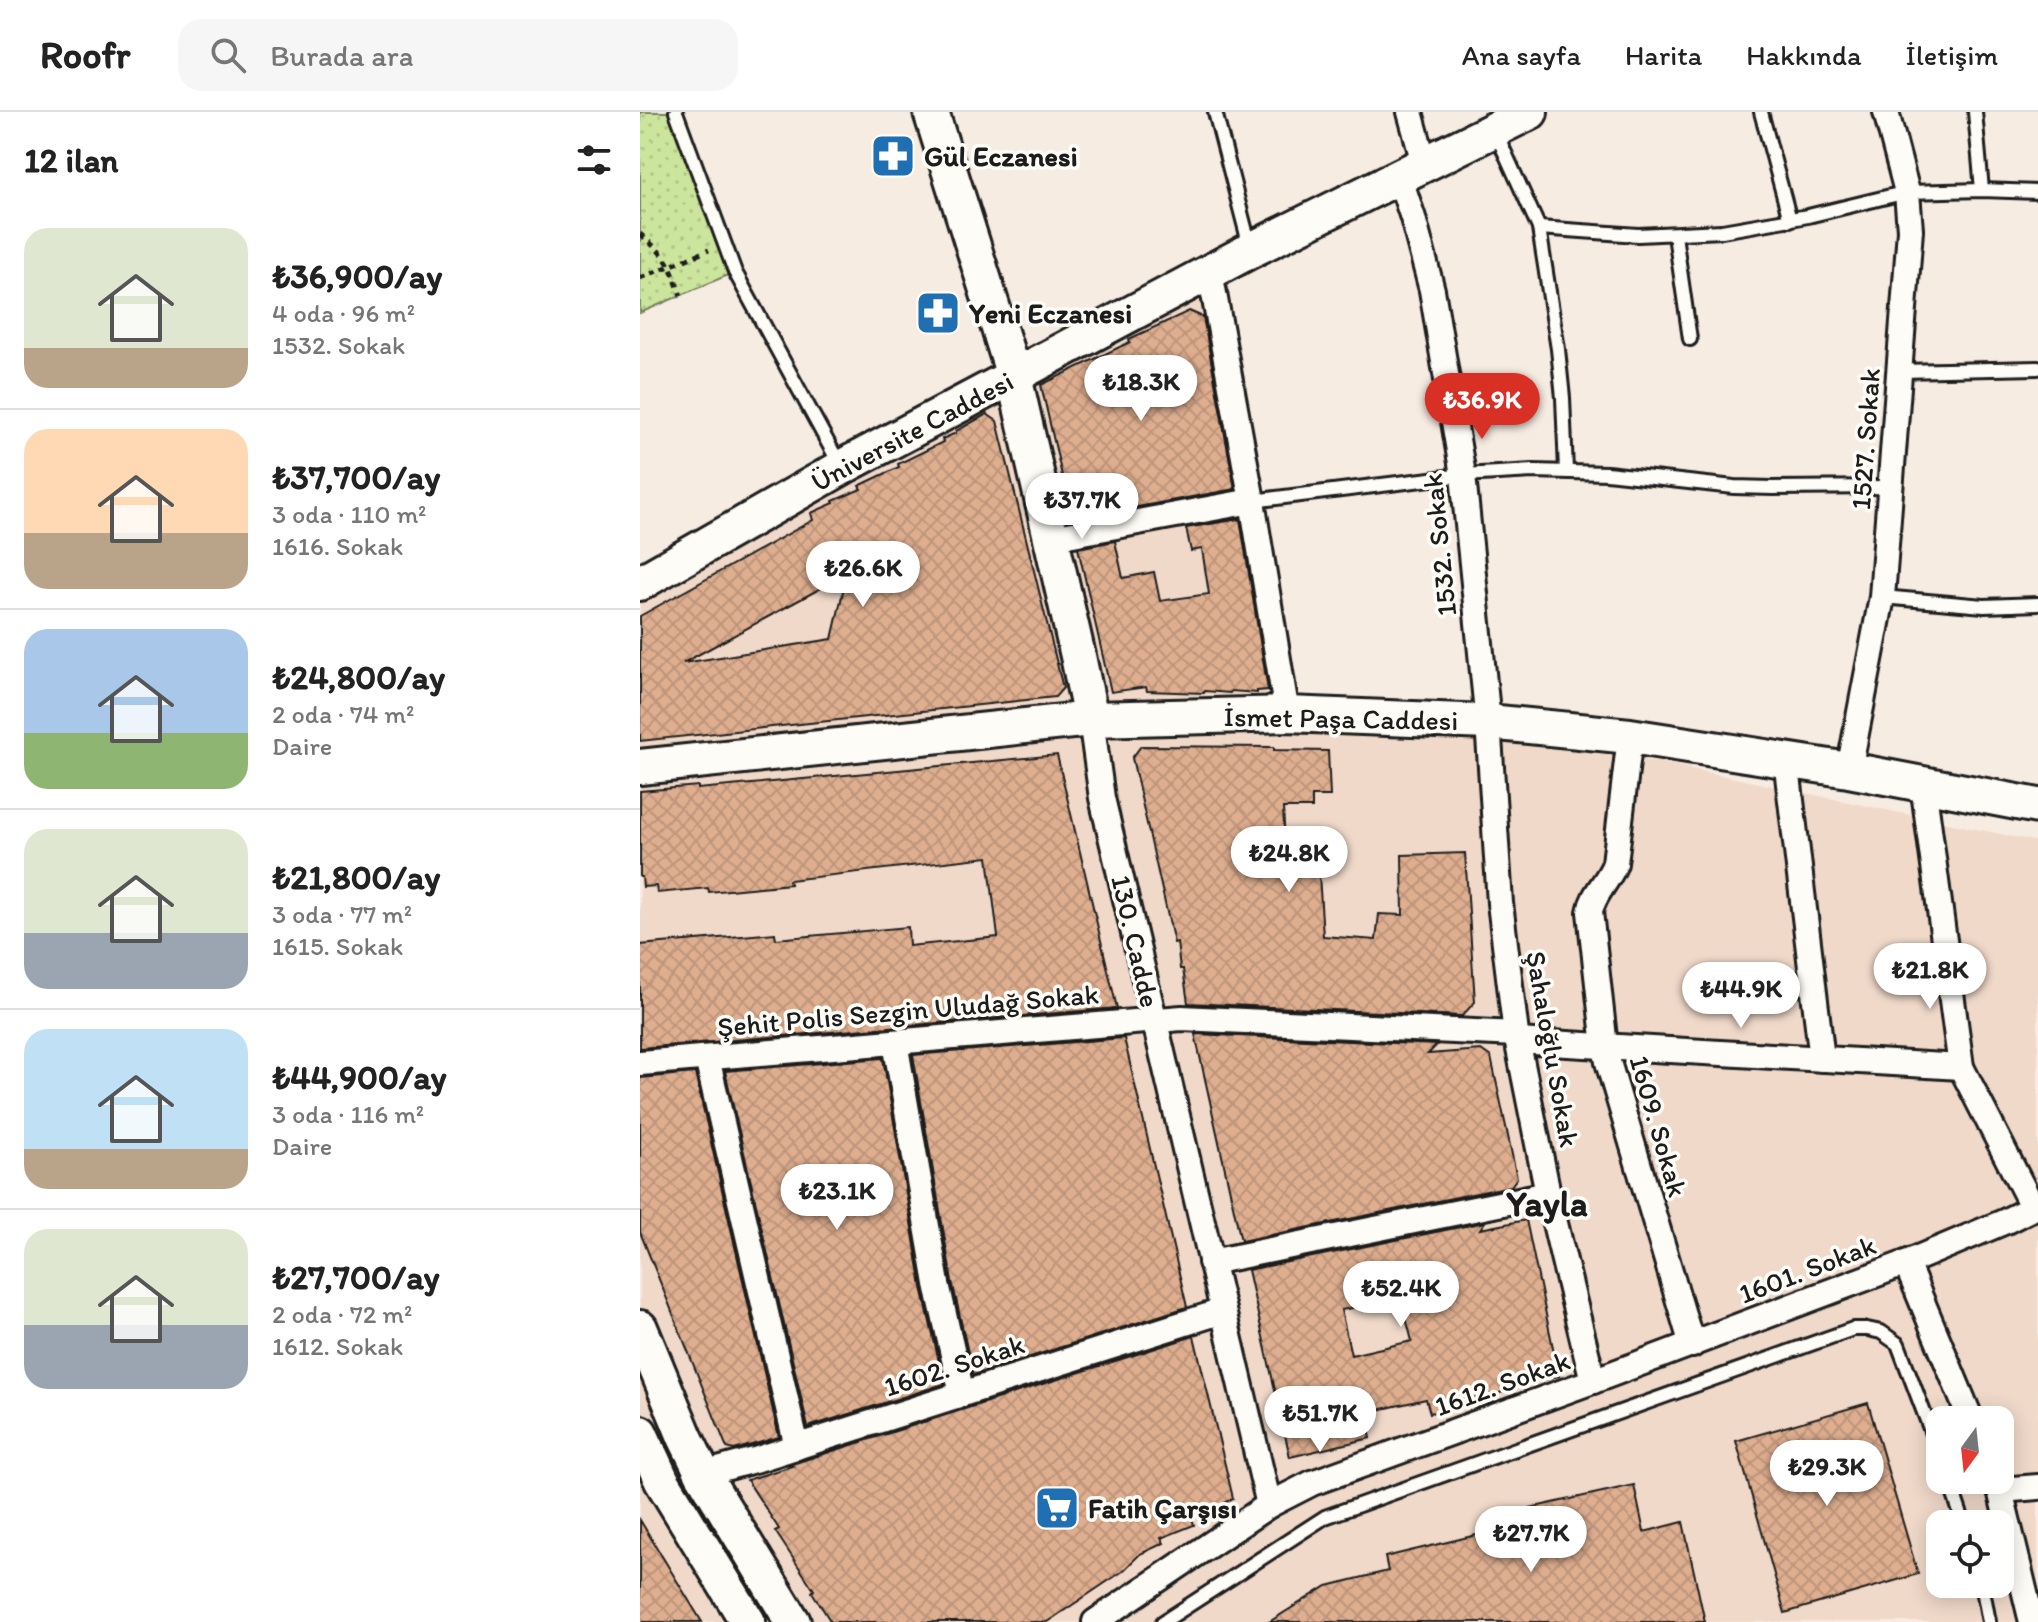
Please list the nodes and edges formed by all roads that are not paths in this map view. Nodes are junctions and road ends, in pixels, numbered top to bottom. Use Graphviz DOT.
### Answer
graph roads {
  1 [pos="676,112"];
  2 [pos="931,112"];
  3 [pos="1215,112"];
  4 [pos="1410,112"];
  5 [pos="1530,112"];
  6 [pos="1761,112"];
  7 [pos="1886,112"];
  8 [pos="1975,112"];
  9 [pos="1494,129"];
  10 [pos="1412,170"];
  11 [pos="1982,190"];
  12 [pos="1907,192"];
  13 [pos="2038,192"];
  14 [pos="1790,220"];
  15 [pos="1539,228"];
  16 [pos="1675,235"];
  17 [pos="1251,250"];
  18 [pos="1210,272"];
  19 [pos="1690,339"];
  20 [pos="2038,368"];
  21 [pos="1900,371"];
  22 [pos="1014,376"];
  23 [pos="841,468"];
  24 [pos="1566,471"];
  25 [pos="1463,475"];
  26 [pos="1891,487"];
  27 [pos="1252,501"];
  28 [pos="1051,538"];
  29 [pos="640,583"];
  30 [pos="1882,597"];
  31 [pos="2038,604"];
  32 [pos="1287,714"];
  33 [pos="1091,719"];
  34 [pos="1488,722"];
  35 [pos="1630,736"];
  36 [pos="1786,759"];
  37 [pos="640,767"];
  38 [pos="1849,770"];
  39 [pos="1923,784"];
  40 [pos="2038,806"];
  41 [pos="1155,1019"];
  42 [pos="1517,1038"];
  43 [pos="895,1042"];
  44 [pos="1605,1047"];
  45 [pos="707,1058"];
  46 [pos="1822,1059"];
  47 [pos="640,1063"];
  48 [pos="1961,1067"];
  49 [pos="1548,1194"];
  50 [pos="2035,1206"];
  51 [pos="1211,1262"];
  52 [pos="1906,1263"];
  53 [pos="1223,1311"];
  54 [pos="640,1328"];
  55 [pos="1692,1345"];
  56 [pos="1593,1381"];
  57 [pos="962,1394"];
  58 [pos="1965,1406"];
  59 [pos="1926,1418"];
  60 [pos="640,1433"];
  61 [pos="797,1447"];
  62 [pos="703,1474"];
  63 [pos="651,1485"];
  64 [pos="2014,1486"];
  65 [pos="2038,1487"];
  66 [pos="2000,1494"];
  67 [pos="1269,1505"];
  68 [pos="1985,1598"];
  69 [pos="748,1622"];
  70 [pos="793,1622"];
  71 [pos="1095,1622"];
  72 [pos="1163,1622"];
  73 [pos="1989,1622"];
  74 [pos="2032,1622"];
  1 -- 23 [label="lane"];
  2 -- 22 [label="main road, 130. Cadde"];
  3 -- 17 [label="lane"];
  4 -- 10 [label="street, 1532. Sokak"];
  5 -- 9 [label="main road, Üniversite Caddesi"];
  6 -- 14 [label="lane"];
  7 -- 12 [label="street, 1527. Sokak"];
  8 -- 11 [label="lane"];
  9 -- 10 [label="main road, Üniversite Caddesi"];
  9 -- 15 [label="lane"];
  10 -- 17 [label="main road, Üniversite Caddesi"];
  10 -- 25 [label="street, 1532. Sokak"];
  11 -- 12 [label="lane"];
  11 -- 13 [label="lane"];
  12 -- 14 [label="lane"];
  12 -- 21 [label="street, 1527. Sokak"];
  14 -- 16 [label="lane"];
  15 -- 16 [label="lane"];
  15 -- 24 [label="lane"];
  16 -- 19 [label="lane"];
  17 -- 18 [label="main road, Üniversite Caddesi"];
  18 -- 22 [label="main road, Üniversite Caddesi"];
  18 -- 27 [label="street"];
  20 -- 21 [label="lane"];
  21 -- 26 [label="street, 1527. Sokak"];
  22 -- 23 [label="main road, Üniversite Caddesi"];
  22 -- 28 [label="main road, 130. Cadde"];
  23 -- 29 [label="main road, Üniversite Caddesi"];
  24 -- 25 [label="lane"];
  24 -- 26 [label="lane"];
  25 -- 27 [label="lane"];
  25 -- 34 [label="street, 1532. Sokak"];
  26 -- 30 [label="street, 1527. Sokak"];
  27 -- 28 [label="street"];
  27 -- 32 [label="street"];
  28 -- 33 [label="main road, 130. Cadde"];
  30 -- 31 [label="lane"];
  30 -- 38 [label="street, 1527. Sokak"];
  32 -- 33 [label="main road, İsmet Paşa Caddesi"];
  32 -- 34 [label="main road, İsmet Paşa Caddesi"];
  33 -- 37 [label="main road, İsmet Paşa Caddesi"];
  33 -- 41 [label="street, 130. Cadde"];
  34 -- 35 [label="main road, İsmet Paşa Caddesi"];
  34 -- 42 [label="street, Şahaloğlu Sokak"];
  35 -- 36 [label="main road, İsmet Paşa Caddesi"];
  35 -- 44 [label="street, 1609. Sokak"];
  36 -- 38 [label="main road, İsmet Paşa Caddesi"];
  36 -- 46 [label="street"];
  38 -- 39 [label="main road, İsmet Paşa Caddesi"];
  39 -- 40 [label="main road, İsmet Paşa Caddesi"];
  39 -- 48 [label="street"];
  41 -- 42 [label="street, Şehit Polis Sezgin Uludağ Sokak"];
  41 -- 43 [label="street, Şehit Polis Sezgin Uludağ Sokak"];
  41 -- 51 [label="street, 130. Cadde"];
  42 -- 44 [label="street, Şehit Polis Sezgin Uludağ Sokak"];
  42 -- 49 [label="street, Şahaloğlu Sokak"];
  43 -- 45 [label="street, Şehit Polis Sezgin Uludağ Sokak"];
  43 -- 57 [label="street"];
  44 -- 46 [label="street, Şehit Polis Sezgin Uludağ Sokak"];
  44 -- 55 [label="street, 1609. Sokak"];
  45 -- 47 [label="street, Şehit Polis Sezgin Uludağ Sokak"];
  45 -- 61 [label="street"];
  46 -- 48 [label="street, Şehit Polis Sezgin Uludağ Sokak"];
  48 -- 50 [label="street"];
  49 -- 51 [label="street"];
  49 -- 56 [label="street, Şahaloğlu Sokak"];
  50 -- 52 [label="street, 1601. Sokak"];
  51 -- 53 [label="street, 130. Cadde"];
  52 -- 55 [label="street, 1601. Sokak"];
  52 -- 58 [label="street"];
  53 -- 57 [label="street, 1602. Sokak"];
  53 -- 67 [label="street, 130. Cadde"];
  54 -- 62 [label="main road"];
  55 -- 56 [label="street, 1601. Sokak"];
  56 -- 67 [label="street, 1612. Sokak"];
  57 -- 61 [label="street, 1602. Sokak"];
  59 -- 72 [label="lane"];
  60 -- 63 [label="main road"];
  61 -- 62 [label="street, 1602. Sokak"];
  62 -- 63 [label="main road"];
  62 -- 70 [label="main road"];
  63 -- 69 [label="main road"];
  64 -- 65 [label="street"];
  66 -- 74 [label="street"];
  67 -- 71 [label="street, 1612. Sokak"];
  68 -- 73 [label="lane"];
}
